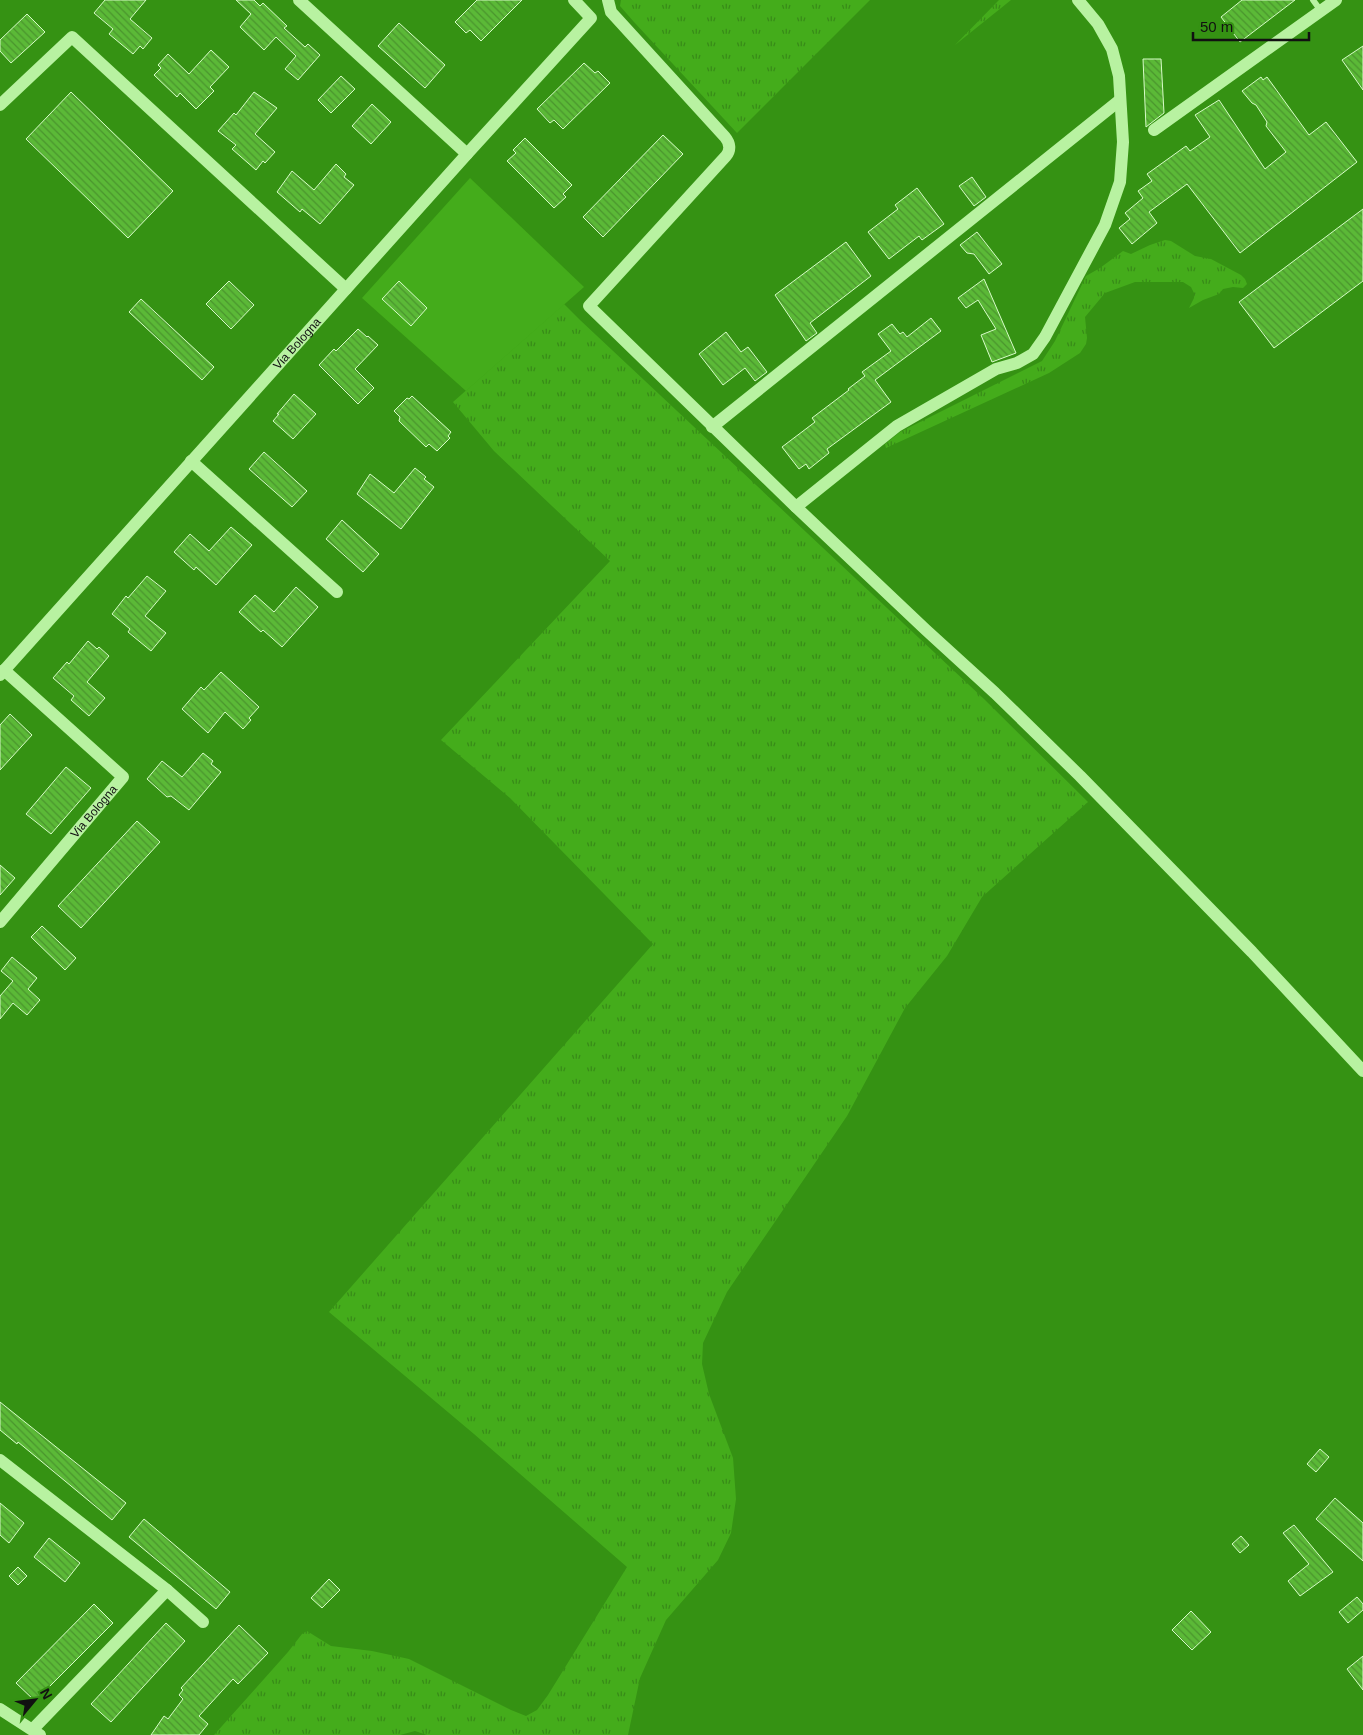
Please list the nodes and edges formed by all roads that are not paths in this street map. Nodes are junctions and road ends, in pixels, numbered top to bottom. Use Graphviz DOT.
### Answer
graph roads {
  1 [pos="299,0"];
  2 [pos="574,0"];
  3 [pos="608,0"];
  4 [pos="1078,0"];
  5 [pos="1313,0"];
  6 [pos="1336,0"];
  7 [pos="1320,11"];
  8 [pos="1120,100"];
  9 [pos="0,105"];
  10 [pos="1154,130"];
  11 [pos="466,154"];
  12 [pos="346,289"];
  13 [pos="712,427"];
  14 [pos="191,461"];
  15 [pos="796,507"];
  16 [pos="337,592"];
  17 [pos="2,673"];
  18 [pos="0,922"];
  19 [pos="1363,1071"];
  20 [pos="0,1460"];
  21 [pos="167,1590"];
  22 [pos="203,1622"];
  23 [pos="0,1709"];
  24 [pos="37,1732"];
  1 -- 11 [label="street"];
  2 -- 11 [label="street, Via Bologna"];
  3 -- 13 [label="street"];
  4 -- 8 [label="street"];
  5 -- 7 [label="lane"];
  6 -- 7 [label="street"];
  7 -- 10 [label="street"];
  8 -- 13 [label="street"];
  8 -- 15 [label="street"];
  9 -- 12 [label="street"];
  11 -- 12 [label="street, Via Bologna"];
  12 -- 14 [label="street, Via Bologna"];
  13 -- 15 [label="street"];
  14 -- 16 [label="street"];
  14 -- 17 [label="street, Via Bologna"];
  15 -- 19 [label="street"];
  17 -- 18 [label="street, Via Bologna"];
  20 -- 21 [label="street"];
  21 -- 22 [label="street"];
  21 -- 24 [label="street"];
  23 -- 24 [label="street"];
}
